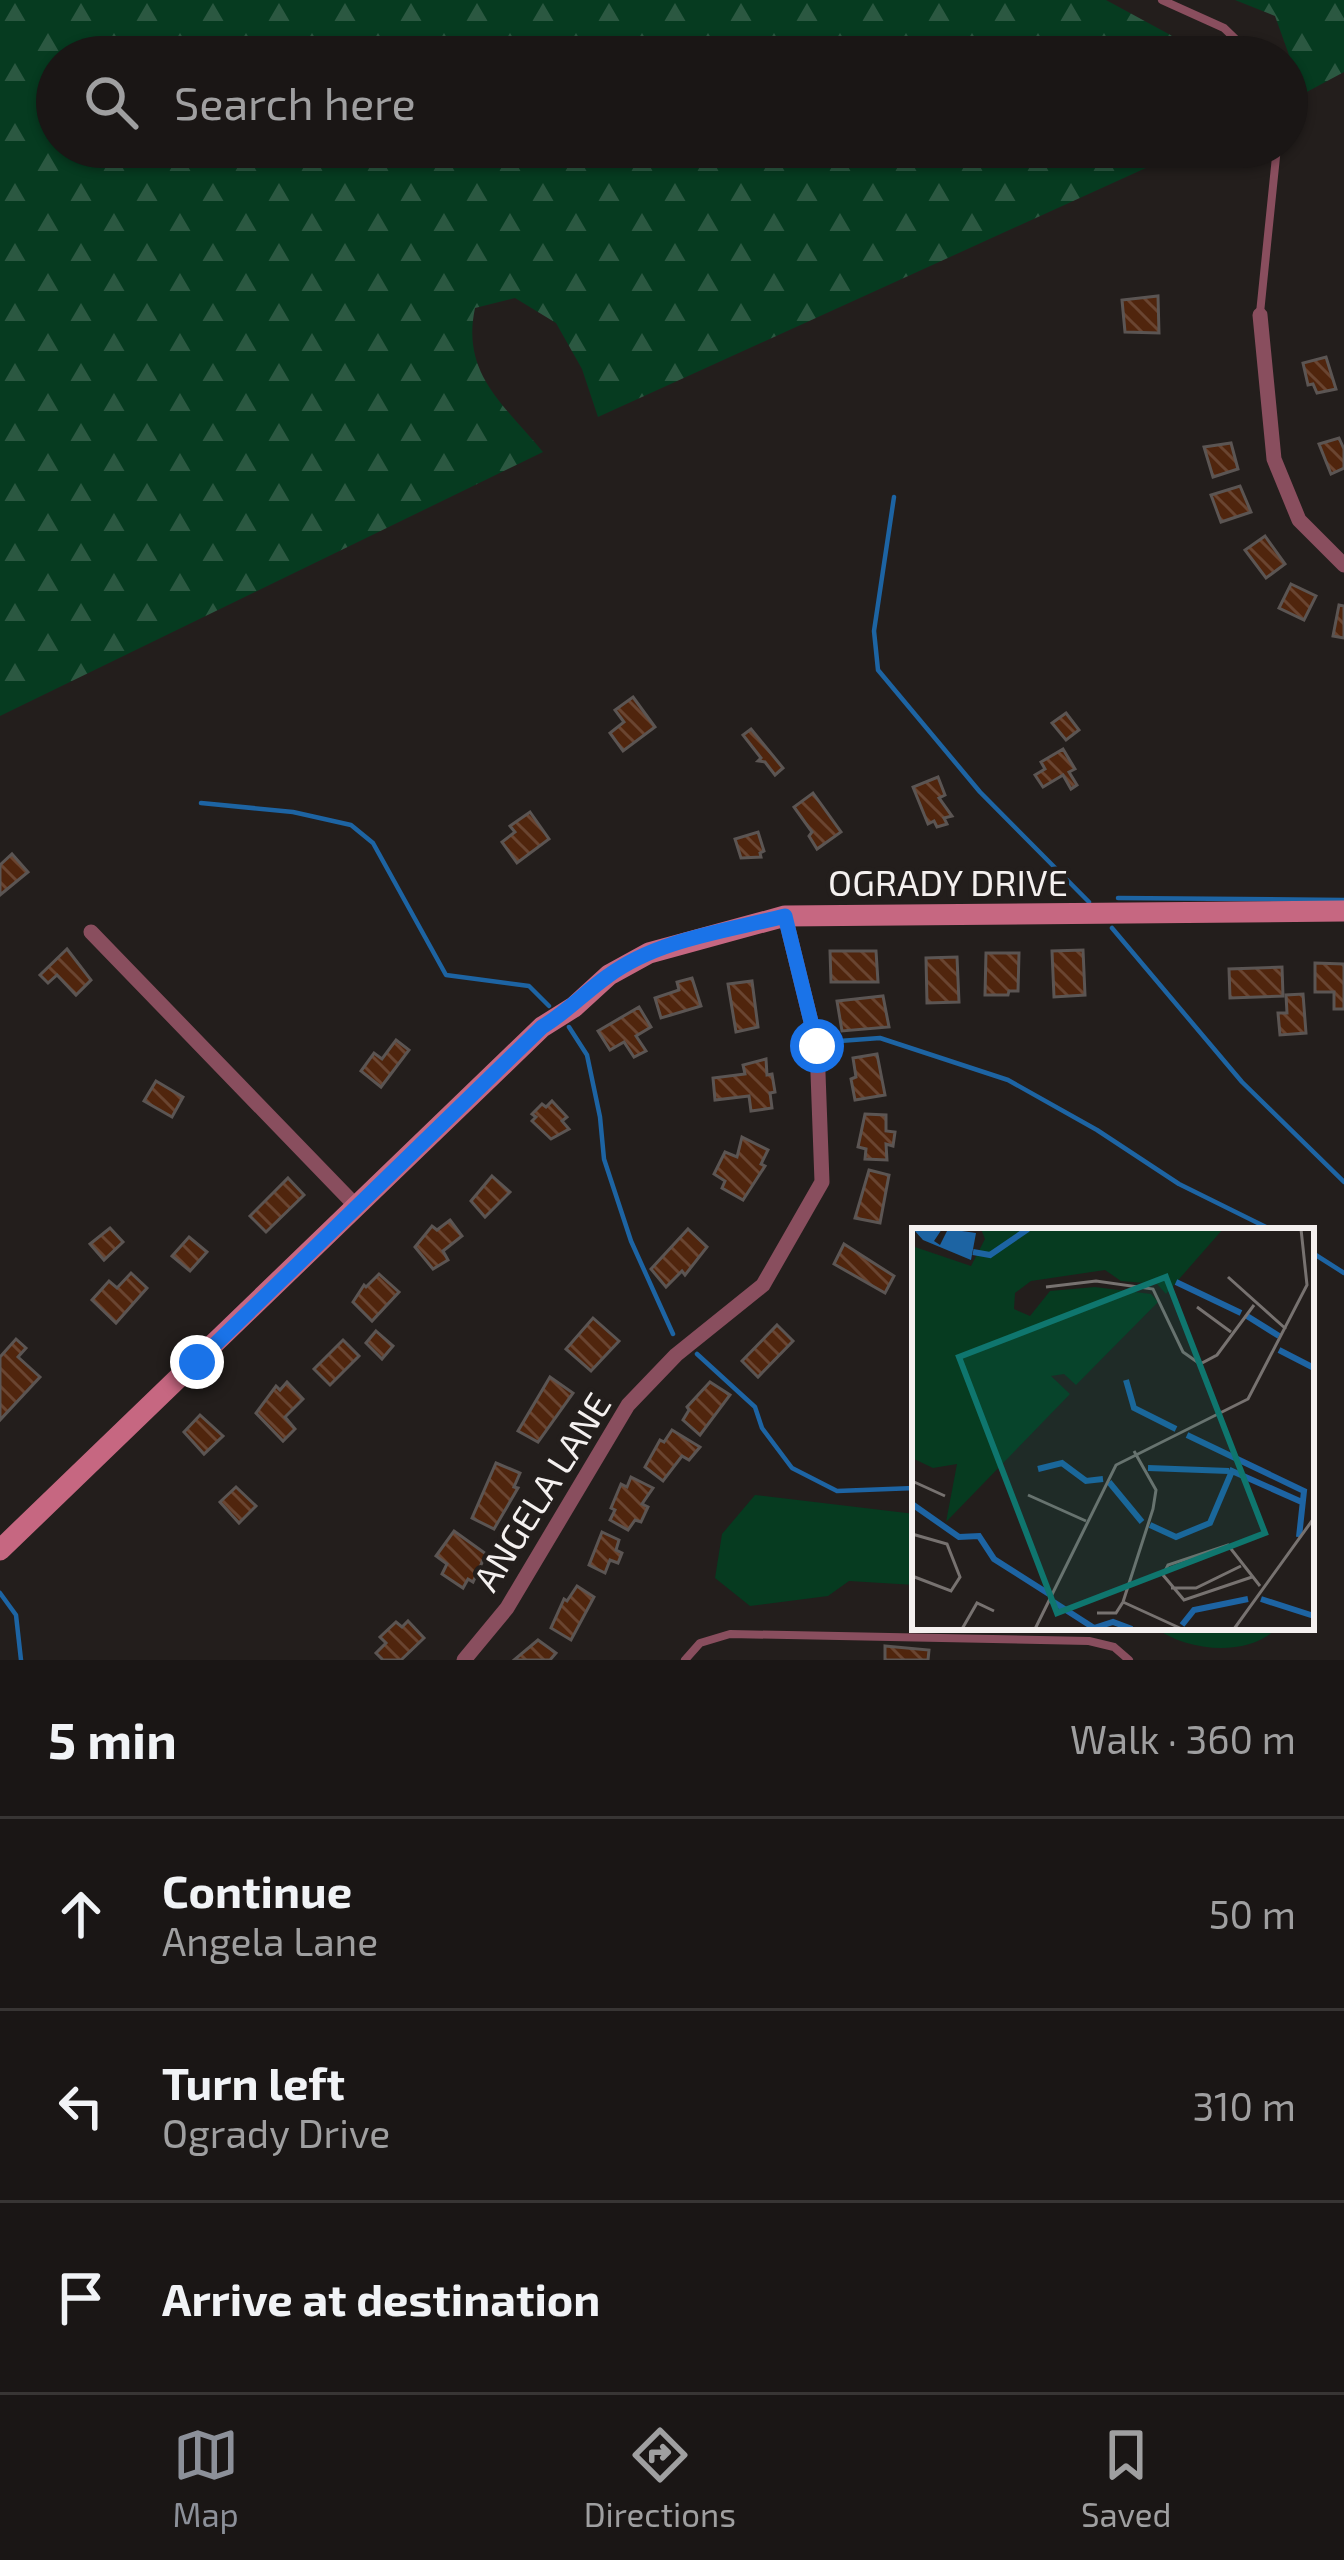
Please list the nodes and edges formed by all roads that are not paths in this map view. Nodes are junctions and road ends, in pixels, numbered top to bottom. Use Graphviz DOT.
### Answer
graph roads {
  1 [pos="1162,0"];
  2 [pos="1232,36"];
  3 [pos="1275,168"];
  4 [pos="1260,315"];
  5 [pos="1344,565"];
  6 [pos="1344,911"];
  7 [pos="785,916"];
  8 [pos="91,932"];
  9 [pos="356,1206"];
  10 [pos="0,1550"];
  11 [pos="464,1660"];
  12 [pos="685,1660"];
  13 [pos="1129,1660"];
  1 -- 2 [label="lane"];
  3 -- 4 [label="lane"];
  4 -- 5 [label="street"];
  6 -- 7 [label="street, OGRADY DRIVE"];
  7 -- 9 [label="street, OGRADY DRIVE"];
  7 -- 11 [label="street, ANGELA LANE"];
  8 -- 9 [label="street"];
  9 -- 10 [label="street, OGRADY DRIVE"];
  12 -- 13 [label="lane"];
}
